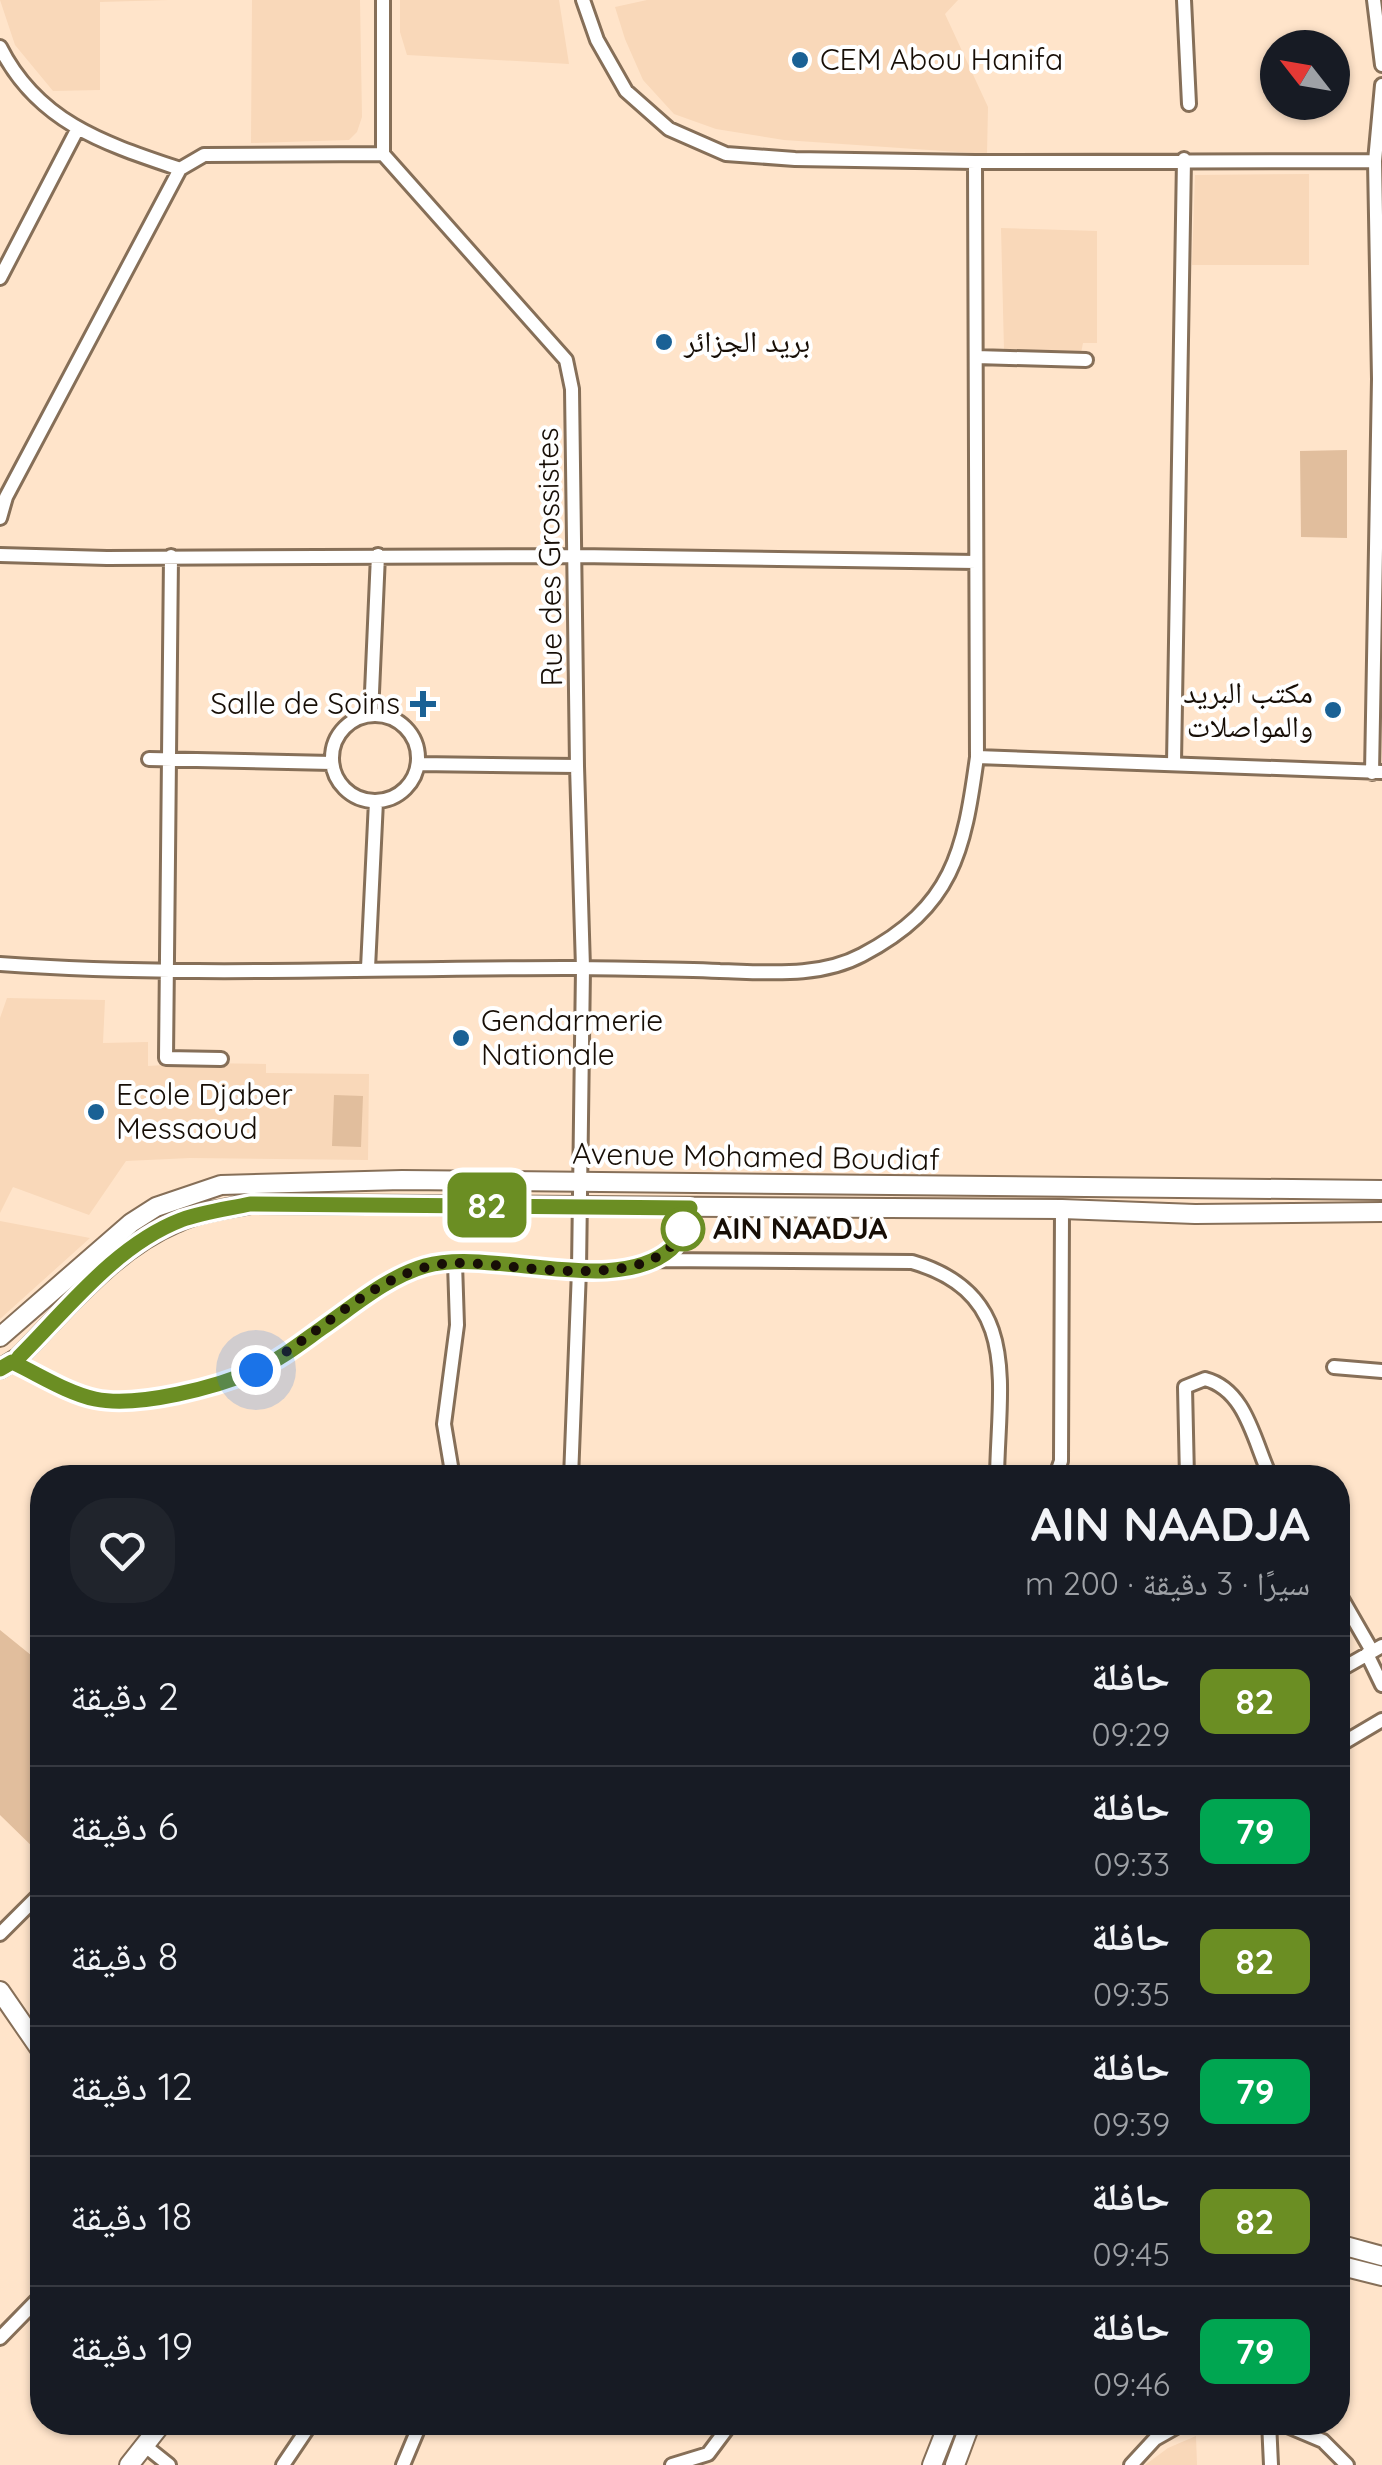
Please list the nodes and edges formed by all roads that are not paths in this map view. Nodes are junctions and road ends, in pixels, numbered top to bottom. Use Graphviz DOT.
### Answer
graph roads {
  1 [pos="382,0"];
  2 [pos="582,0"];
  3 [pos="1184,0"];
  4 [pos="1374,0"];
  5 [pos="0,47"];
  6 [pos="1382,64"];
  7 [pos="1382,85"];
  8 [pos="1189,104"];
  9 [pos="77,130"];
  10 [pos="383,154"];
  11 [pos="1184,159"];
  12 [pos="1375,160"];
  13 [pos="975,162"];
  14 [pos="180,169"];
  15 [pos="0,278"];
  16 [pos="976,357"];
  17 [pos="1086,360"];
  18 [pos="1381,380"];
  19 [pos="0,518"];
  20 [pos="0,555"];
  21 [pos="378,555"];
  22 [pos="170,556"];
  23 [pos="577,556"];
  24 [pos="976,562"];
  25 [pos="1378,614"];
  26 [pos="371,715"];
  27 [pos="977,757"];
  28 [pos="150,759"];
  29 [pos="171,762"];
  30 [pos="332,763"];
  31 [pos="1174,763"];
  32 [pos="418,764"];
  33 [pos="577,766"];
  34 [pos="1377,772"];
  35 [pos="376,801"];
  36 [pos="0,964"];
  37 [pos="368,968"];
  38 [pos="584,968"];
  39 [pos="169,970"];
  40 [pos="221,1059"];
  41 [pos="580,1183"];
  42 [pos="1382,1190"];
  43 [pos="580,1206"];
  44 [pos="690,1208"];
  45 [pos="1062,1209"];
  46 [pos="1382,1212"];
  47 [pos="652,1260"];
  48 [pos="455,1263"];
  49 [pos="579,1270"];
  50 [pos="0,1337"];
  51 [pos="6,1365"];
  52 [pos="1334,1367"];
  53 [pos="1382,1371"];
  54 [pos="451,1465"];
  55 [pos="572,1465"];
  56 [pos="997,1465"];
  57 [pos="1060,1465"];
  58 [pos="1186,1465"];
  59 [pos="1265,1465"];
  60 [pos="1350,1611"];
  61 [pos="1374,1650"];
  62 [pos="1350,1664"];
  63 [pos="1382,1684"];
  64 [pos="1382,1720"];
  65 [pos="1350,1739"];
  66 [pos="30,1904"];
  67 [pos="0,1934"];
  68 [pos="0,1991"];
  69 [pos="30,2032"];
  70 [pos="1350,2247"];
  71 [pos="1382,2256"];
  72 [pos="1350,2268"];
  73 [pos="1382,2276"];
  74 [pos="30,2307"];
  75 [pos="0,2338"];
  76 [pos="152,2435"];
  77 [pos="303,2435"];
  78 [pos="416,2435"];
  79 [pos="724,2435"];
  80 [pos="944,2435"];
  81 [pos="966,2435"];
  82 [pos="1162,2435"];
  83 [pos="1270,2435"];
  84 [pos="1312,2435"];
  85 [pos="144,2445"];
  86 [pos="709,2460"];
  87 [pos="129,2465"];
  88 [pos="169,2465"];
  89 [pos="283,2465"];
  90 [pos="403,2465"];
  91 [pos="672,2465"];
  92 [pos="932,2465"];
  93 [pos="955,2465"];
  94 [pos="1131,2465"];
  95 [pos="1271,2465"];
  96 [pos="1347,2465"];
  1 -- 10 [label="street"];
  2 -- 13 [label="street"];
  3 -- 8 [label="street"];
  4 -- 6 [label="street"];
  5 -- 9 [label="street"];
  7 -- 12 [label="street"];
  9 -- 14 [label="street"];
  9 -- 15 [label="street"];
  10 -- 14 [label="street"];
  10 -- 23 [label="street, Rue des Grossistes"];
  11 -- 12 [label="street"];
  11 -- 13 [label="street"];
  11 -- 31 [label="street"];
  12 -- 18 [label="street"];
  13 -- 16 [label="street"];
  14 -- 19 [label="street"];
  16 -- 17 [label="street"];
  16 -- 24 [label="street"];
  18 -- 25 [label="street"];
  20 -- 22 [label="street"];
  21 -- 22 [label="street"];
  21 -- 23 [label="street"];
  21 -- 26 [label="street"];
  22 -- 29 [label="street"];
  23 -- 24 [label="street"];
  23 -- 33 [label="street, Rue des Grossistes"];
  24 -- 27 [label="street"];
  25 -- 34 [label="street"];
  26 -- 30 [label="street"];
  26 -- 32 [label="street"];
  27 -- 31 [label="street"];
  27 -- 38 [label="street"];
  28 -- 29 [label="street"];
  29 -- 30 [label="street"];
  29 -- 39 [label="street"];
  30 -- 35 [label="street"];
  31 -- 34 [label="street"];
  32 -- 33 [label="street"];
  32 -- 35 [label="street"];
  33 -- 38 [label="street, Rue des Grossistes"];
  35 -- 37 [label="street"];
  36 -- 39 [label="street"];
  37 -- 38 [label="street"];
  37 -- 39 [label="street"];
  38 -- 41 [label="street, Rue des Grossistes"];
  39 -- 40 [label="street"];
  41 -- 42 [label="main road, Avenue Mohamed Boudiaf"];
  41 -- 43 [label="street, Rue des Grossistes"];
  41 -- 50 [label="main road, Avenue Mohamed Boudiaf"];
  43 -- 44 [label="main road, Avenue Mohamed Boudiaf"];
  43 -- 49 [label="street, Rue des Grossistes"];
  43 -- 51 [label="main road, Avenue Mohamed Boudiaf"];
  44 -- 45 [label="main road, Avenue Mohamed Boudiaf"];
  44 -- 47 [label="street, Avenue Mohamed Boudiaf"];
  45 -- 46 [label="main road, Avenue Mohamed Boudiaf"];
  45 -- 57 [label="street"];
  47 -- 49 [label="street, Avenue Mohamed Boudiaf"];
  47 -- 56 [label="street"];
  48 -- 49 [label="street, Avenue Mohamed Boudiaf"];
  48 -- 51 [label="street, Avenue Mohamed Boudiaf"];
  48 -- 54 [label="street"];
  49 -- 55 [label="street, Rue des Grossistes"];
  52 -- 53 [label="street"];
  58 -- 59 [label="street"];
  60 -- 61 [label="street"];
  61 -- 62 [label="street"];
  61 -- 63 [label="street"];
  64 -- 65 [label="street"];
  66 -- 67 [label="street"];
  68 -- 69 [label="main road"];
  70 -- 71 [label="main road"];
  72 -- 73 [label="main road"];
  74 -- 75 [label="street"];
  76 -- 85 [label="main road"];
  77 -- 89 [label="street"];
  78 -- 90 [label="street"];
  79 -- 86 [label="street"];
  80 -- 92 [label="main road"];
  81 -- 93 [label="main road"];
  82 -- 94 [label="street"];
  83 -- 95 [label="street"];
  84 -- 96 [label="street"];
  85 -- 87 [label="main road"];
  85 -- 88 [label="street"];
  86 -- 91 [label="street"];
}
